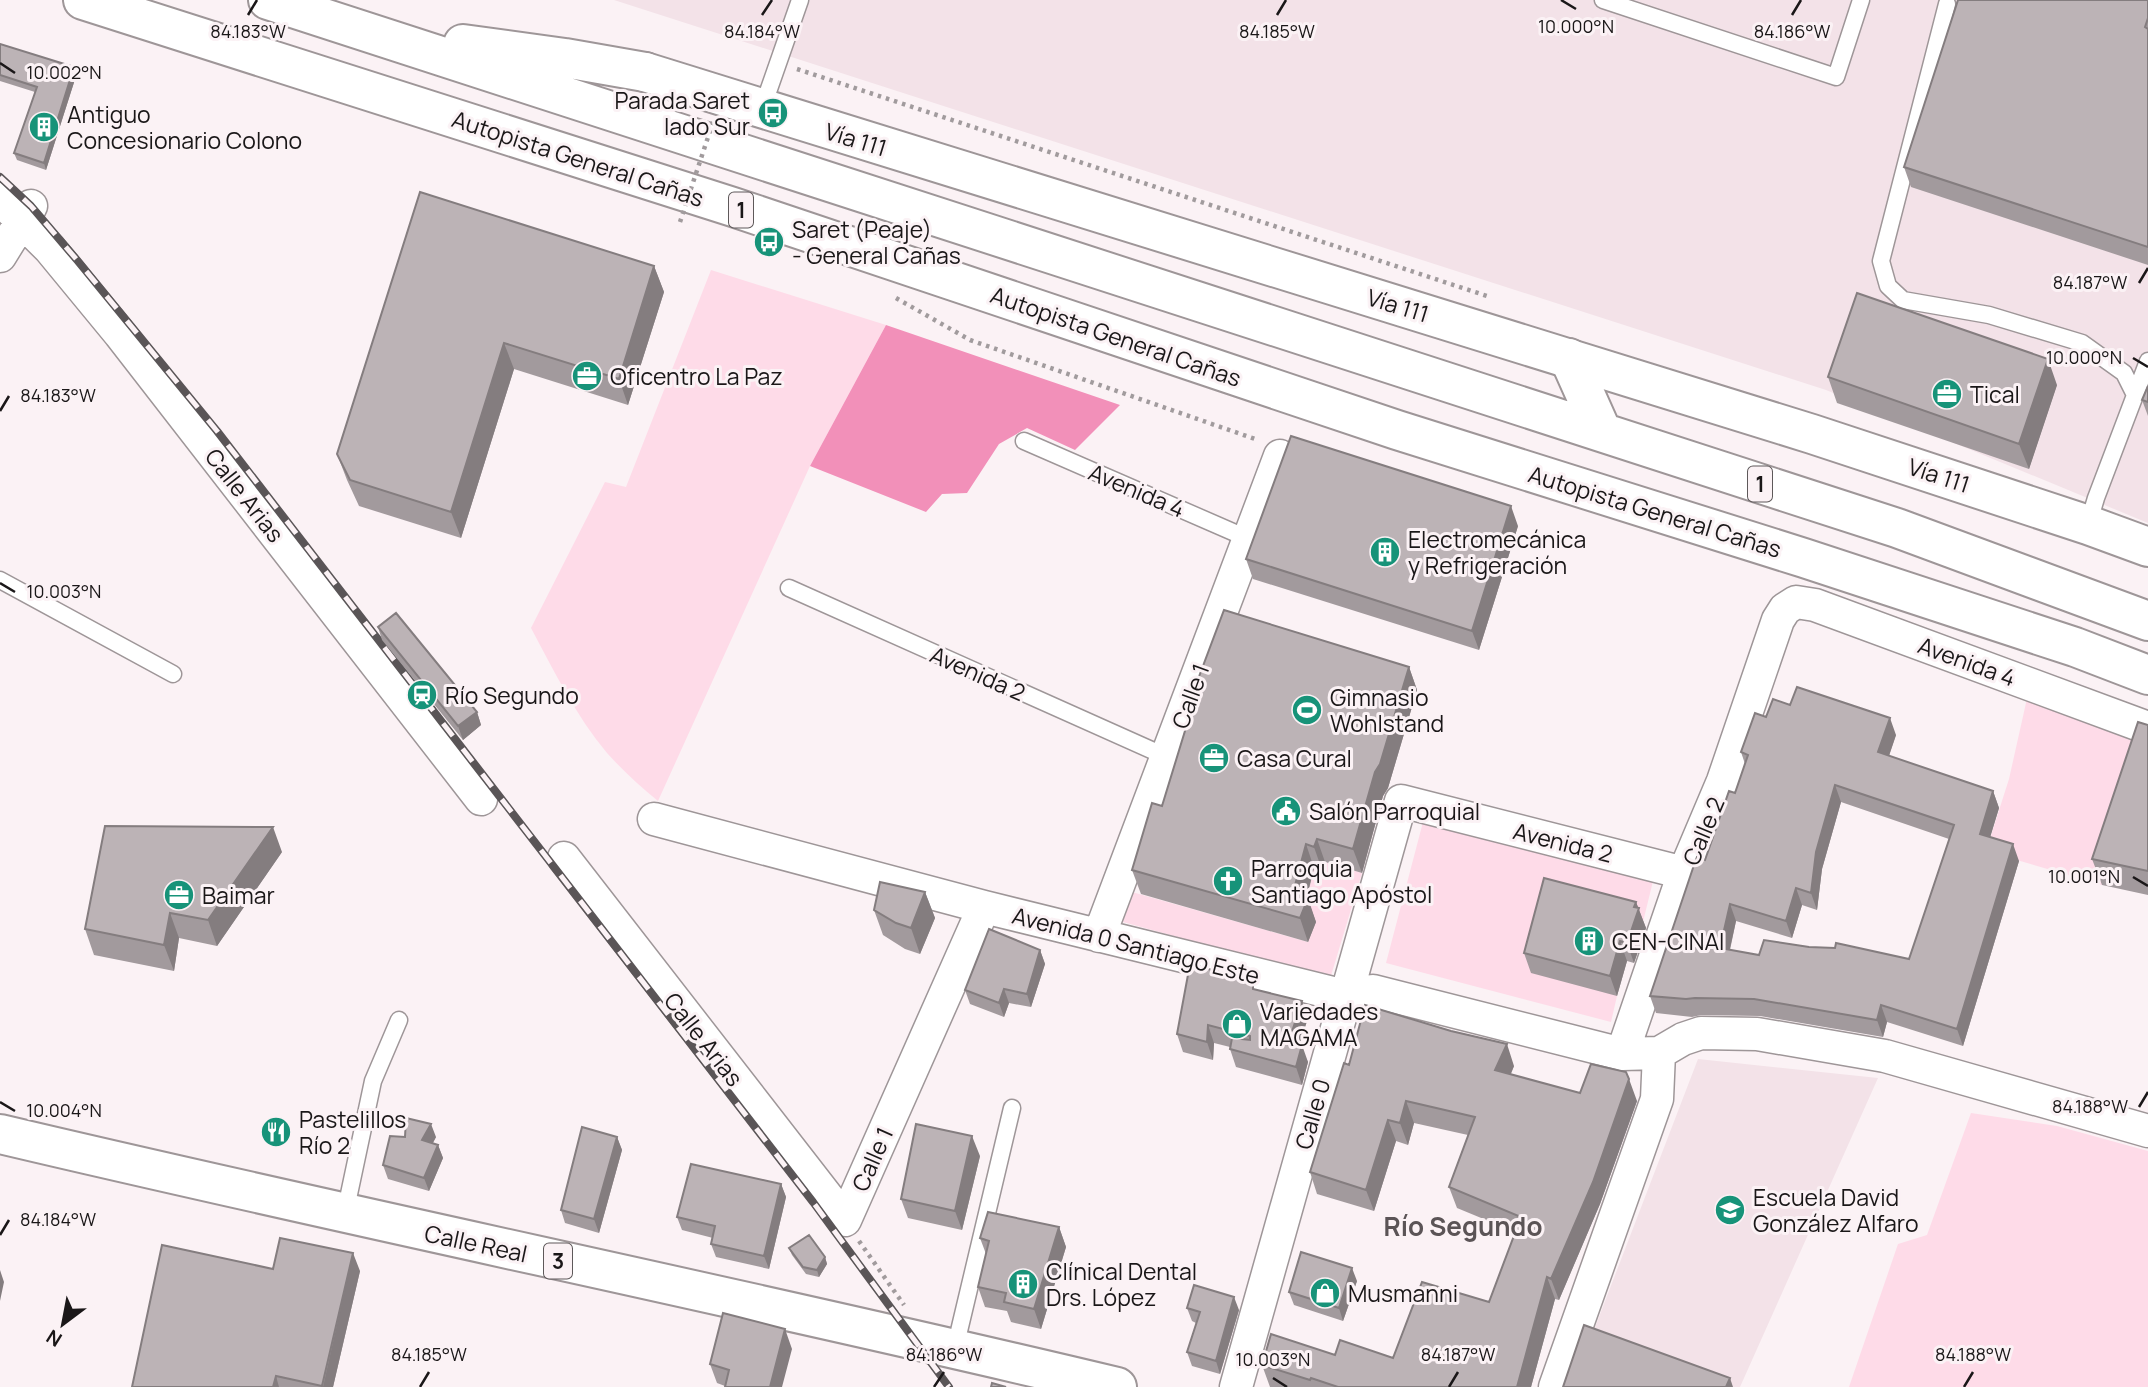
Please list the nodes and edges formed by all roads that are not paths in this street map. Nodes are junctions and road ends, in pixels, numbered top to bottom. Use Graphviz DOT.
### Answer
graph roads {
  1 [pos="83,0"];
  2 [pos="268,0"];
  3 [pos="800,0"];
  4 [pos="1603,0"];
  5 [pos="1861,0"];
  6 [pos="1947,4"];
  7 [pos="366,31"];
  8 [pos="762,109"];
  9 [pos="17,208"];
  10 [pos="0,256"];
  11 [pos="1569,358"];
  12 [pos="2148,361"];
  13 [pos="2135,395"];
  14 [pos="1602,432"];
  15 [pos="1024,441"];
  16 [pos="1280,456"];
  17 [pos="2088,525"];
  18 [pos="1249,539"];
  19 [pos="2148,547"];
  20 [pos="0,580"];
  21 [pos="789,588"];
  22 [pos="1786,609"];
  23 [pos="2148,621"];
  24 [pos="173,674"];
  25 [pos="2148,675"];
  26 [pos="2148,728"];
  27 [pos="1167,757"];
  28 [pos="481,799"];
  29 [pos="1401,801"];
  30 [pos="654,819"];
  31 [pos="564,858"];
  32 [pos="1685,873"];
  33 [pos="984,906"];
  34 [pos="1099,936"];
  35 [pos="1345,996"];
  36 [pos="399,1020"];
  37 [pos="1659,1053"];
  38 [pos="1622,1054"];
  39 [pos="1012,1108"];
  40 [pos="2148,1131"];
  41 [pos="0,1134"];
  42 [pos="345,1214"];
  43 [pos="845,1220"];
  44 [pos="943,1346"];
  45 [pos="1117,1387"];
  46 [pos="1236,1387"];
  47 [pos="1555,1387"];
  1 -- 25 [label="main road, Autopista General Cañas / 1"];
  2 -- 7 [label="main road, 1"];
  3 -- 8 [label="lane"];
  4 -- 5 [label="lane"];
  6 -- 13 [label="lane"];
  7 -- 8 [label="main road, Vía 111"];
  7 -- 14 [label="main road, 1"];
  8 -- 11 [label="main road, Vía 111"];
  9 -- 10 [label="street"];
  9 -- 28 [label="street, Calle Arias"];
  11 -- 14 [label="main road"];
  11 -- 17 [label="main road, Vía 111"];
  12 -- 13 [label="lane"];
  13 -- 17 [label="lane"];
  14 -- 23 [label="main road, 1"];
  15 -- 18 [label="lane, Avenida 4"];
  16 -- 18 [label="street, Calle 1"];
  17 -- 19 [label="main road, Vía 111"];
  18 -- 27 [label="street, Calle 1"];
  20 -- 24 [label="lane"];
  21 -- 27 [label="lane, Avenida 2"];
  22 -- 26 [label="street, Avenida 4"];
  22 -- 32 [label="street, Calle 2"];
  27 -- 34 [label="street, Calle 1"];
  29 -- 32 [label="street, Avenida 2"];
  29 -- 35 [label="street, Calle 0"];
  30 -- 33 [label="street, Avenida 0 Santiago Este"];
  31 -- 43 [label="street, Calle Arias"];
  32 -- 38 [label="street, Calle 2"];
  33 -- 34 [label="street, Avenida 0 Santiago Este"];
  33 -- 43 [label="street, Calle 1"];
  34 -- 35 [label="street, Avenida 0 Santiago Este"];
  35 -- 38 [label="street, Avenida 0 Santiago Este"];
  35 -- 46 [label="street, Calle 0"];
  36 -- 42 [label="lane"];
  37 -- 38 [label="street, Avenida 0 Santiago Este"];
  37 -- 40 [label="street, Avenida 0 Santiago Este"];
  37 -- 47 [label="street"];
  39 -- 44 [label="lane"];
  41 -- 42 [label="main road, Calle Real / 3"];
  42 -- 44 [label="main road, Calle Real / 3"];
  44 -- 45 [label="main road, Calle Real / 3"];
}
